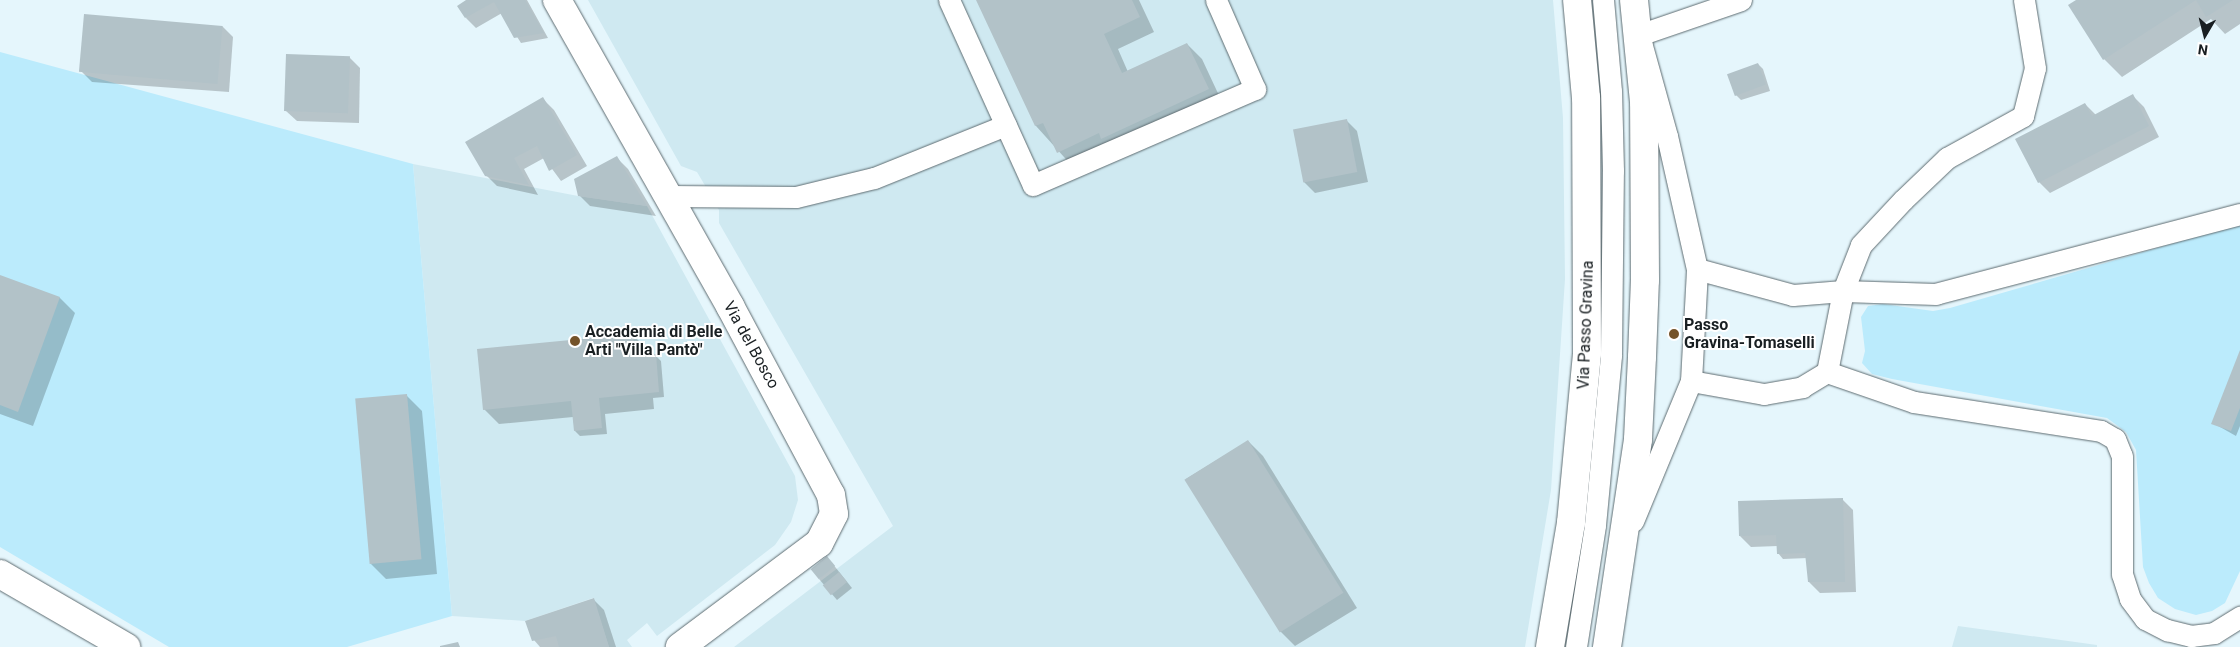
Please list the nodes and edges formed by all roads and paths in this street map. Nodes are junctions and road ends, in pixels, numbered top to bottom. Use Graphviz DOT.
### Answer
graph roads {
  1 [pos="557,0"];
  2 [pos="949,0"];
  3 [pos="1216,0"];
  4 [pos="1577,0"];
  5 [pos="1603,0"];
  6 [pos="1634,0"];
  7 [pos="1741,0"];
  8 [pos="2024,0"];
  9 [pos="1639,35"];
  10 [pos="1006,125"];
  11 [pos="668,196"];
  12 [pos="2240,214"];
  13 [pos="1697,269"];
  14 [pos="1842,291"];
  15 [pos="1827,372"];
  16 [pos="1691,381"];
  17 [pos="1626,538"];
  18 [pos="0,574"];
  19 [pos="2240,617"];
  20 [pos="126,647"];
  21 [pos="680,647"];
  22 [pos="1550,647"];
  23 [pos="1576,647"];
  24 [pos="1607,647"];
  1 -- 11 [label="main road, Via del Bosco"];
  2 -- 10 [label="lane"];
  3 -- 10 [label="lane"];
  4 -- 22 [label="main road, Via Passo Gravina"];
  5 -- 23 [label="lane"];
  6 -- 9 [label="main road"];
  7 -- 9 [label="lane"];
  8 -- 14 [label="lane"];
  9 -- 13 [label="lane"];
  9 -- 17 [label="main road"];
  10 -- 11 [label="lane"];
  11 -- 21 [label="main road, Via del Bosco"];
  12 -- 14 [label="lane"];
  13 -- 14 [label="lane"];
  13 -- 16 [label="lane"];
  14 -- 15 [label="lane"];
  15 -- 16 [label="lane"];
  15 -- 19 [label="lane"];
  16 -- 17 [label="lane"];
  17 -- 24 [label="main road"];
  18 -- 20 [label="main road"];
}
